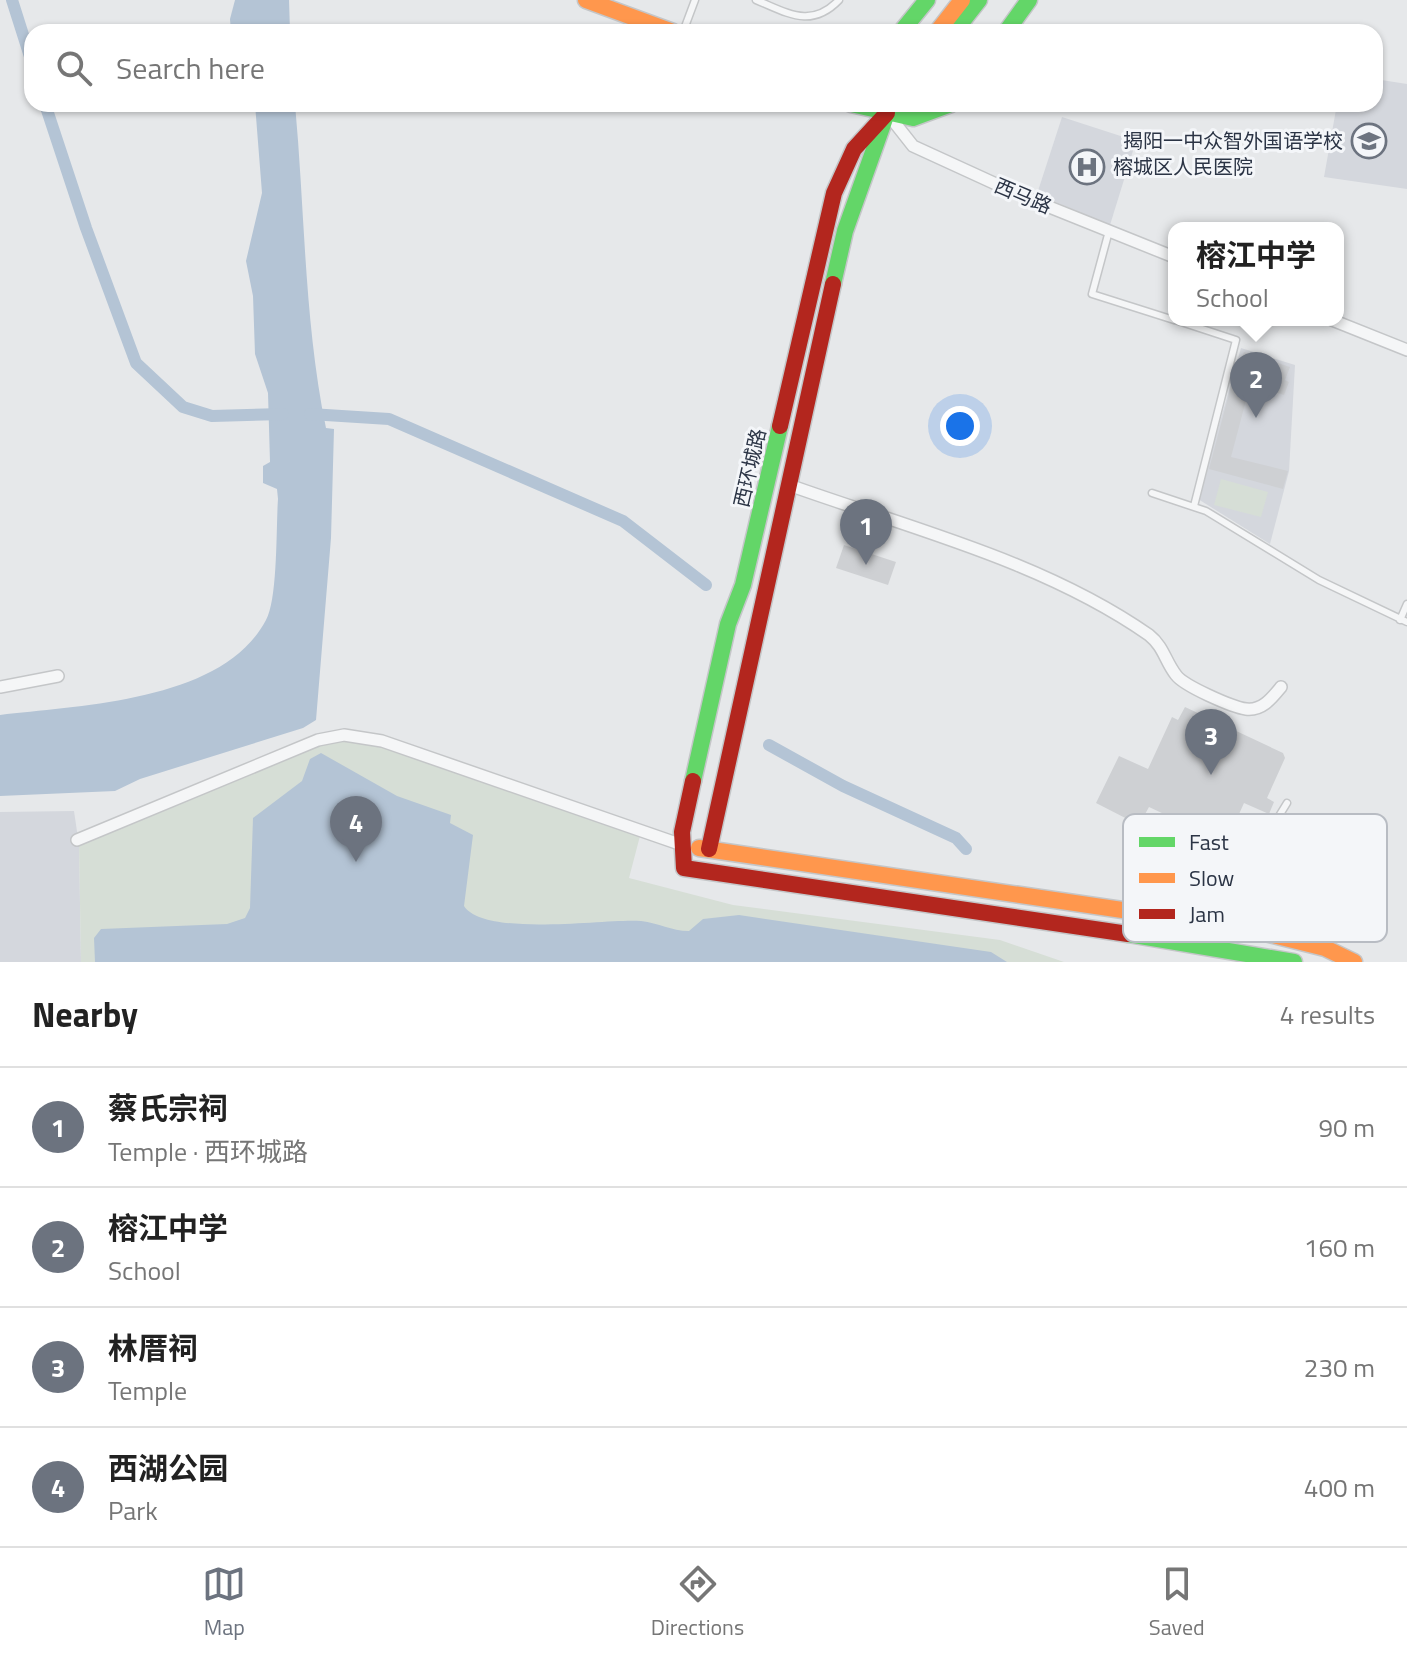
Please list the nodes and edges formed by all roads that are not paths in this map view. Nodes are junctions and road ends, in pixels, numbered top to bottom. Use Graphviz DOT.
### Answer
graph roads {
  1 [pos="586,0"];
  2 [pos="695,0"];
  3 [pos="756,0"];
  4 [pos="839,0"];
  5 [pos="962,0"];
  6 [pos="979,0"];
  7 [pos="1029,0"];
  8 [pos="920,3"];
  9 [pos="651,24"];
  10 [pos="686,24"];
  11 [pos="906,24"];
  12 [pos="943,24"];
  13 [pos="960,24"];
  14 [pos="1012,24"];
  15 [pos="880,112"];
  16 [pos="884,112"];
  17 [pos="888,112"];
  18 [pos="890,112"];
  19 [pos="939,112"];
  20 [pos="1109,231"];
  21 [pos="1168,255"];
  22 [pos="1168,318"];
  23 [pos="1344,325"];
  24 [pos="1193,326"];
  25 [pos="1407,350"];
  26 [pos="789,485"];
  27 [pos="1152,493"];
  28 [pos="1194,506"];
  29 [pos="1407,604"];
  30 [pos="1403,621"];
  31 [pos="58,676"];
  32 [pos="0,687"];
  33 [pos="1281,687"];
  34 [pos="1287,803"];
  35 [pos="1280,814"];
  36 [pos="77,840"];
  37 [pos="685,846"];
  38 [pos="709,849"];
  39 [pos="1123,910"];
  40 [pos="1123,933"];
  41 [pos="1187,942"];
  42 [pos="1306,942"];
  43 [pos="1294,962"];
  44 [pos="1354,962"];
  1 -- 9 [label="main road"];
  2 -- 10 [label="lane"];
  3 -- 4 [label="lane"];
  5 -- 12 [label="main road"];
  6 -- 13 [label="main road"];
  7 -- 14 [label="main road"];
  8 -- 11 [label="main road"];
  15 -- 37 [label="main road, 西环城路"];
  16 -- 26 [label="main road, 西环城路"];
  17 -- 20 [label="street, 西马路"];
  18 -- 19 [label="main road"];
  20 -- 21 [label="street, 西马路"];
  20 -- 22 [label="lane"];
  23 -- 25 [label="street"];
  24 -- 28 [label="lane"];
  26 -- 33 [label="street"];
  26 -- 38 [label="main road, 西环城路"];
  27 -- 28 [label="lane"];
  28 -- 30 [label="lane"];
  29 -- 30 [label="lane"];
  31 -- 32 [label="street"];
  34 -- 35 [label="lane"];
  36 -- 37 [label="street"];
  37 -- 38 [label="main road"];
  37 -- 40 [label="main road, 西环城路"];
  38 -- 39 [label="main road"];
  41 -- 43 [label="main road, 西环城路"];
  42 -- 44 [label="main road"];
}
